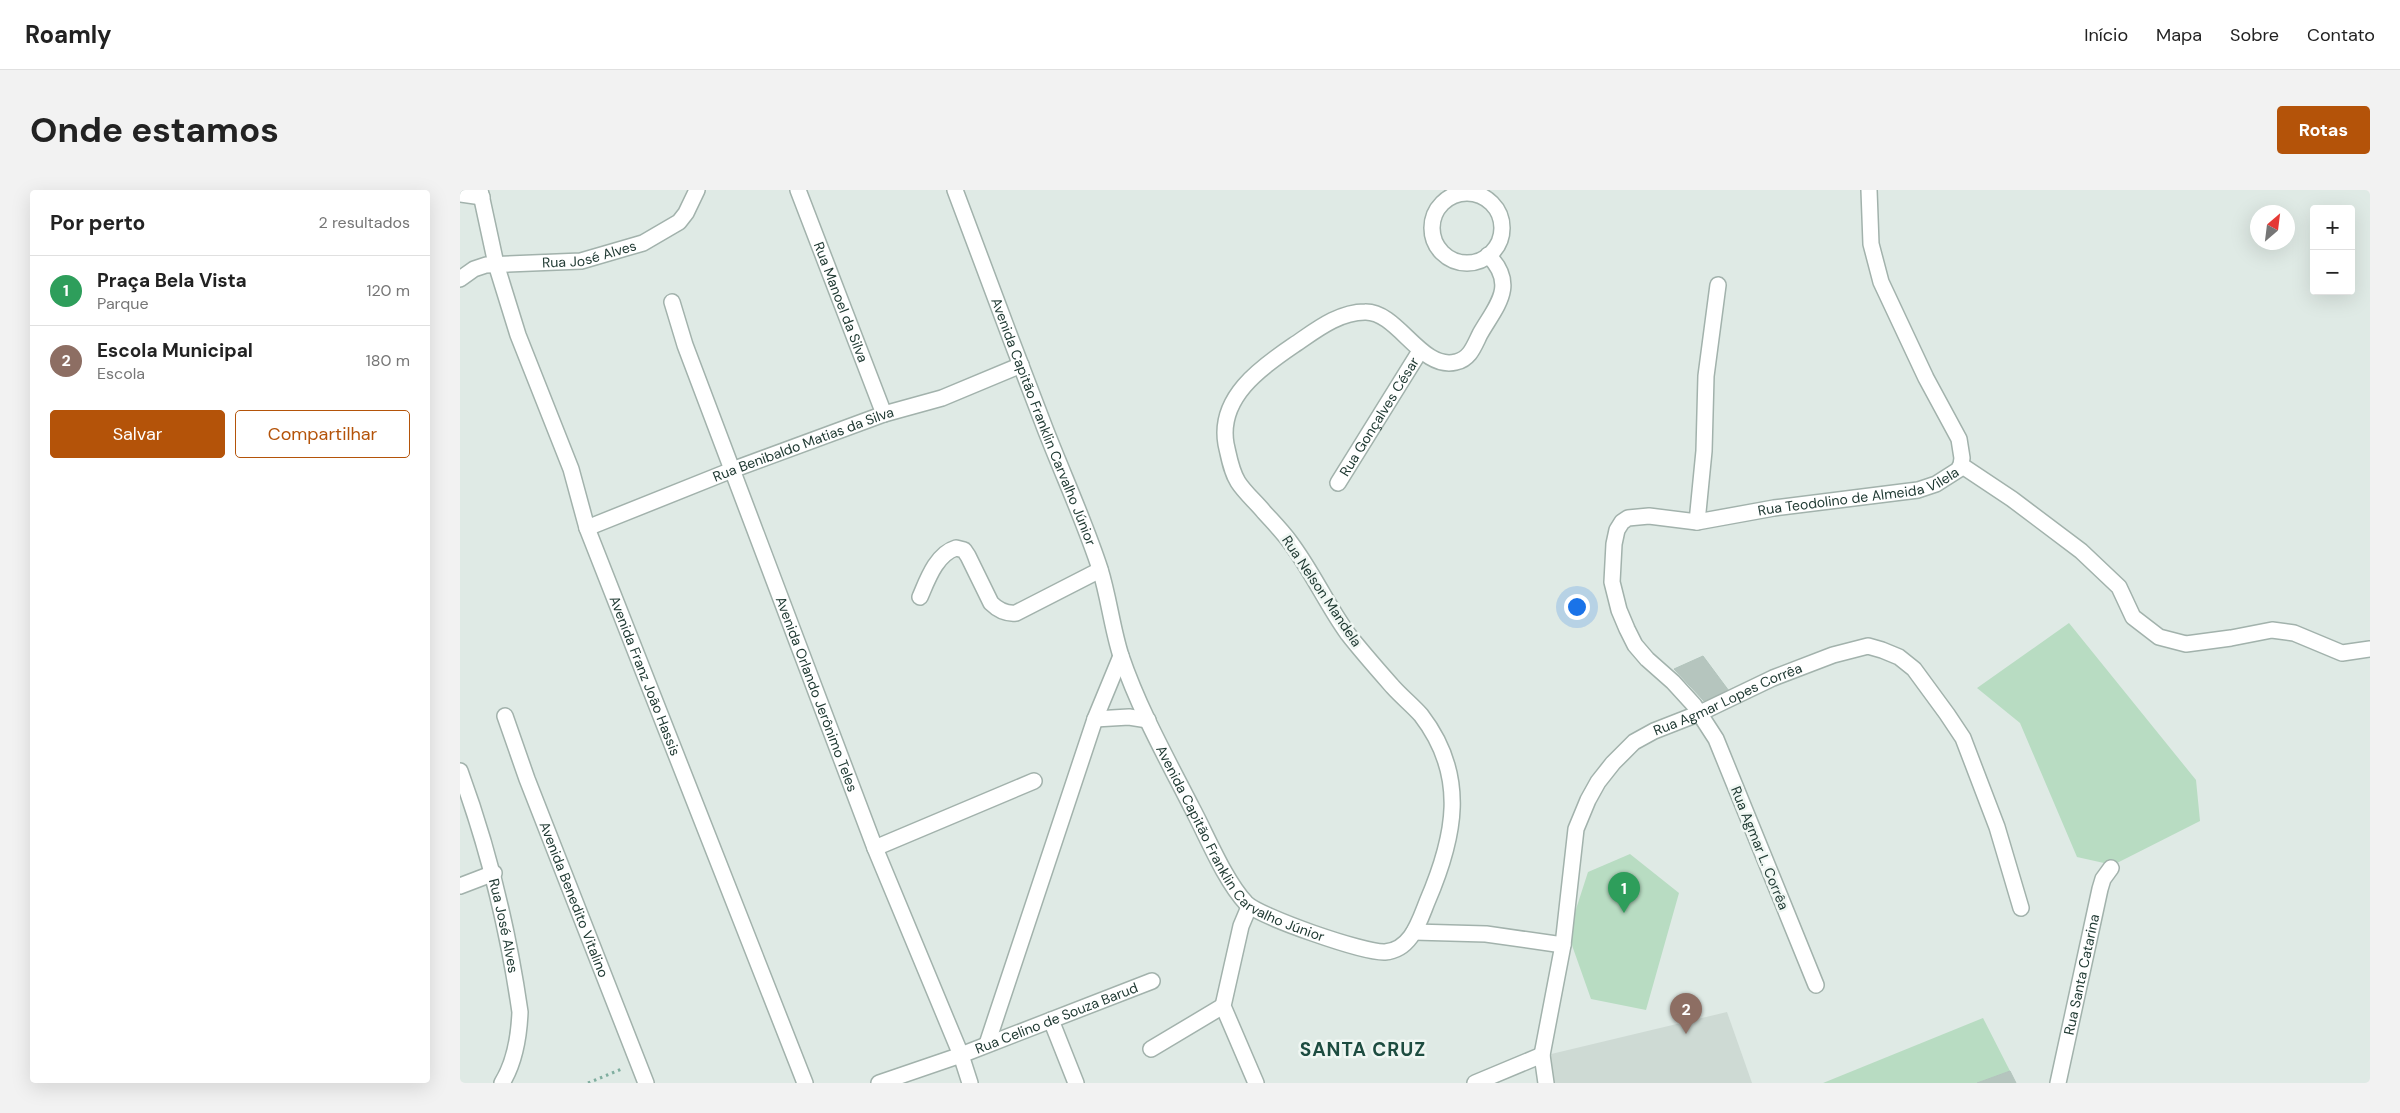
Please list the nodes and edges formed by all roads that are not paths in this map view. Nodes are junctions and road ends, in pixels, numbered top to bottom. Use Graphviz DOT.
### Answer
graph roads {
  1 [pos="697,190"];
  2 [pos="798,190"];
  3 [pos="955,190"];
  4 [pos="1870,190"];
  5 [pos="1453,193"];
  6 [pos="460,194"];
  7 [pos="481,194"];
  8 [pos="1489,194"];
  9 [pos="1488,255"];
  10 [pos="496,264"];
  11 [pos="460,279"];
  12 [pos="1718,285"];
  13 [pos="672,302"];
  14 [pos="1420,351"];
  15 [pos="1021,364"];
  16 [pos="884,414"];
  17 [pos="1961,465"];
  18 [pos="732,470"];
  19 [pos="1338,484"];
  20 [pos="1697,522"];
  21 [pos="587,528"];
  22 [pos="1100,570"];
  23 [pos="920,598"];
  24 [pos="2370,649"];
  25 [pos="1121,656"];
  26 [pos="1700,713"];
  27 [pos="505,716"];
  28 [pos="1095,718"];
  29 [pos="1148,720"];
  30 [pos="460,772"];
  31 [pos="1034,781"];
  32 [pos="875,848"];
  33 [pos="2111,868"];
  34 [pos="494,873"];
  35 [pos="460,886"];
  36 [pos="1249,906"];
  37 [pos="2021,908"];
  38 [pos="1416,929"];
  39 [pos="1563,945"];
  40 [pos="1152,981"];
  41 [pos="1816,985"];
  42 [pos="1223,1006"];
  43 [pos="1051,1020"];
  44 [pos="987,1044"];
  45 [pos="1151,1049"];
  46 [pos="961,1055"];
  47 [pos="1542,1055"];
  48 [pos="502,1083"];
  49 [pos="646,1083"];
  50 [pos="806,1083"];
  51 [pos="879,1083"];
  52 [pos="970,1083"];
  53 [pos="1076,1083"];
  54 [pos="1256,1083"];
  55 [pos="1475,1083"];
  56 [pos="1546,1083"];
  57 [pos="2058,1083"];
  1 -- 10 [label="street, Rua José Alves"];
  2 -- 16 [label="street, Rua Manoel da Silva"];
  3 -- 15 [label="street, Avenida Capitão Franklin Carvalho Júnior"];
  4 -- 17 [label="street, Rua Teodolino de Almeida Vilela"];
  5 -- 8 [label="street"];
  5 -- 9 [label="street"];
  6 -- 7 [label="street"];
  7 -- 10 [label="street, Avenida Franz João Hassis"];
  8 -- 9 [label="street"];
  9 -- 14 [label="street, Rua Nelson Mandela"];
  10 -- 11 [label="street, Rua José Alves"];
  10 -- 21 [label="street, Avenida Franz João Hassis"];
  12 -- 20 [label="street"];
  13 -- 18 [label="street, Avenida Orlando Jerônimo Teles"];
  14 -- 19 [label="street, Rua Gonçalves César"];
  14 -- 38 [label="street, Rua Nelson Mandela"];
  15 -- 16 [label="street, Rua Benibaldo Matias da Silva"];
  15 -- 22 [label="street, Avenida Capitão Franklin Carvalho Júnior"];
  16 -- 18 [label="street, Rua Benibaldo Matias da Silva"];
  17 -- 20 [label="street, Rua Teodolino de Almeida Vilela"];
  17 -- 24 [label="street"];
  18 -- 21 [label="street, Rua Benibaldo Matias da Silva"];
  18 -- 32 [label="street, Avenida Orlando Jerônimo Teles"];
  20 -- 26 [label="street, Rua Teodolino de Almeida Vilela"];
  21 -- 50 [label="street, Avenida Franz João Hassis"];
  22 -- 23 [label="street"];
  22 -- 25 [label="street, Avenida Capitão Franklin Carvalho Júnior"];
  25 -- 28 [label="street"];
  25 -- 29 [label="street, Avenida Capitão Franklin Carvalho Júnior"];
  26 -- 37 [label="street, Rua Agmar Lopes Corrêa"];
  26 -- 39 [label="street, Rua Agmar Lopes Corrêa"];
  26 -- 41 [label="street, Rua Agmar L. Corrêa"];
  27 -- 49 [label="street, Avenida Benedito Vitalino"];
  28 -- 29 [label="street"];
  28 -- 44 [label="street"];
  29 -- 36 [label="street, Avenida Capitão Franklin Carvalho Júnior"];
  30 -- 34 [label="street, Rua José Alves"];
  31 -- 32 [label="street"];
  32 -- 46 [label="street, Avenida Orlando Jerônimo Teles"];
  33 -- 57 [label="street, Rua Santa Catarina"];
  34 -- 35 [label="street"];
  34 -- 48 [label="street, Rua José Alves"];
  36 -- 38 [label="street, Avenida Capitão Franklin Carvalho Júnior"];
  36 -- 42 [label="street"];
  38 -- 39 [label="street"];
  39 -- 47 [label="street, Rua Agmar Lopes Corrêa"];
  40 -- 43 [label="street, Rua Celino de Souza Barud"];
  42 -- 45 [label="street"];
  42 -- 54 [label="street"];
  43 -- 44 [label="street, Rua Celino de Souza Barud"];
  43 -- 53 [label="street"];
  44 -- 46 [label="street, Rua Celino de Souza Barud"];
  46 -- 51 [label="street, Rua Celino de Souza Barud"];
  46 -- 52 [label="street, Avenida Orlando Jerônimo Teles"];
  47 -- 55 [label="street"];
  47 -- 56 [label="street, Rua Agmar Lopes Corrêa"];
}
